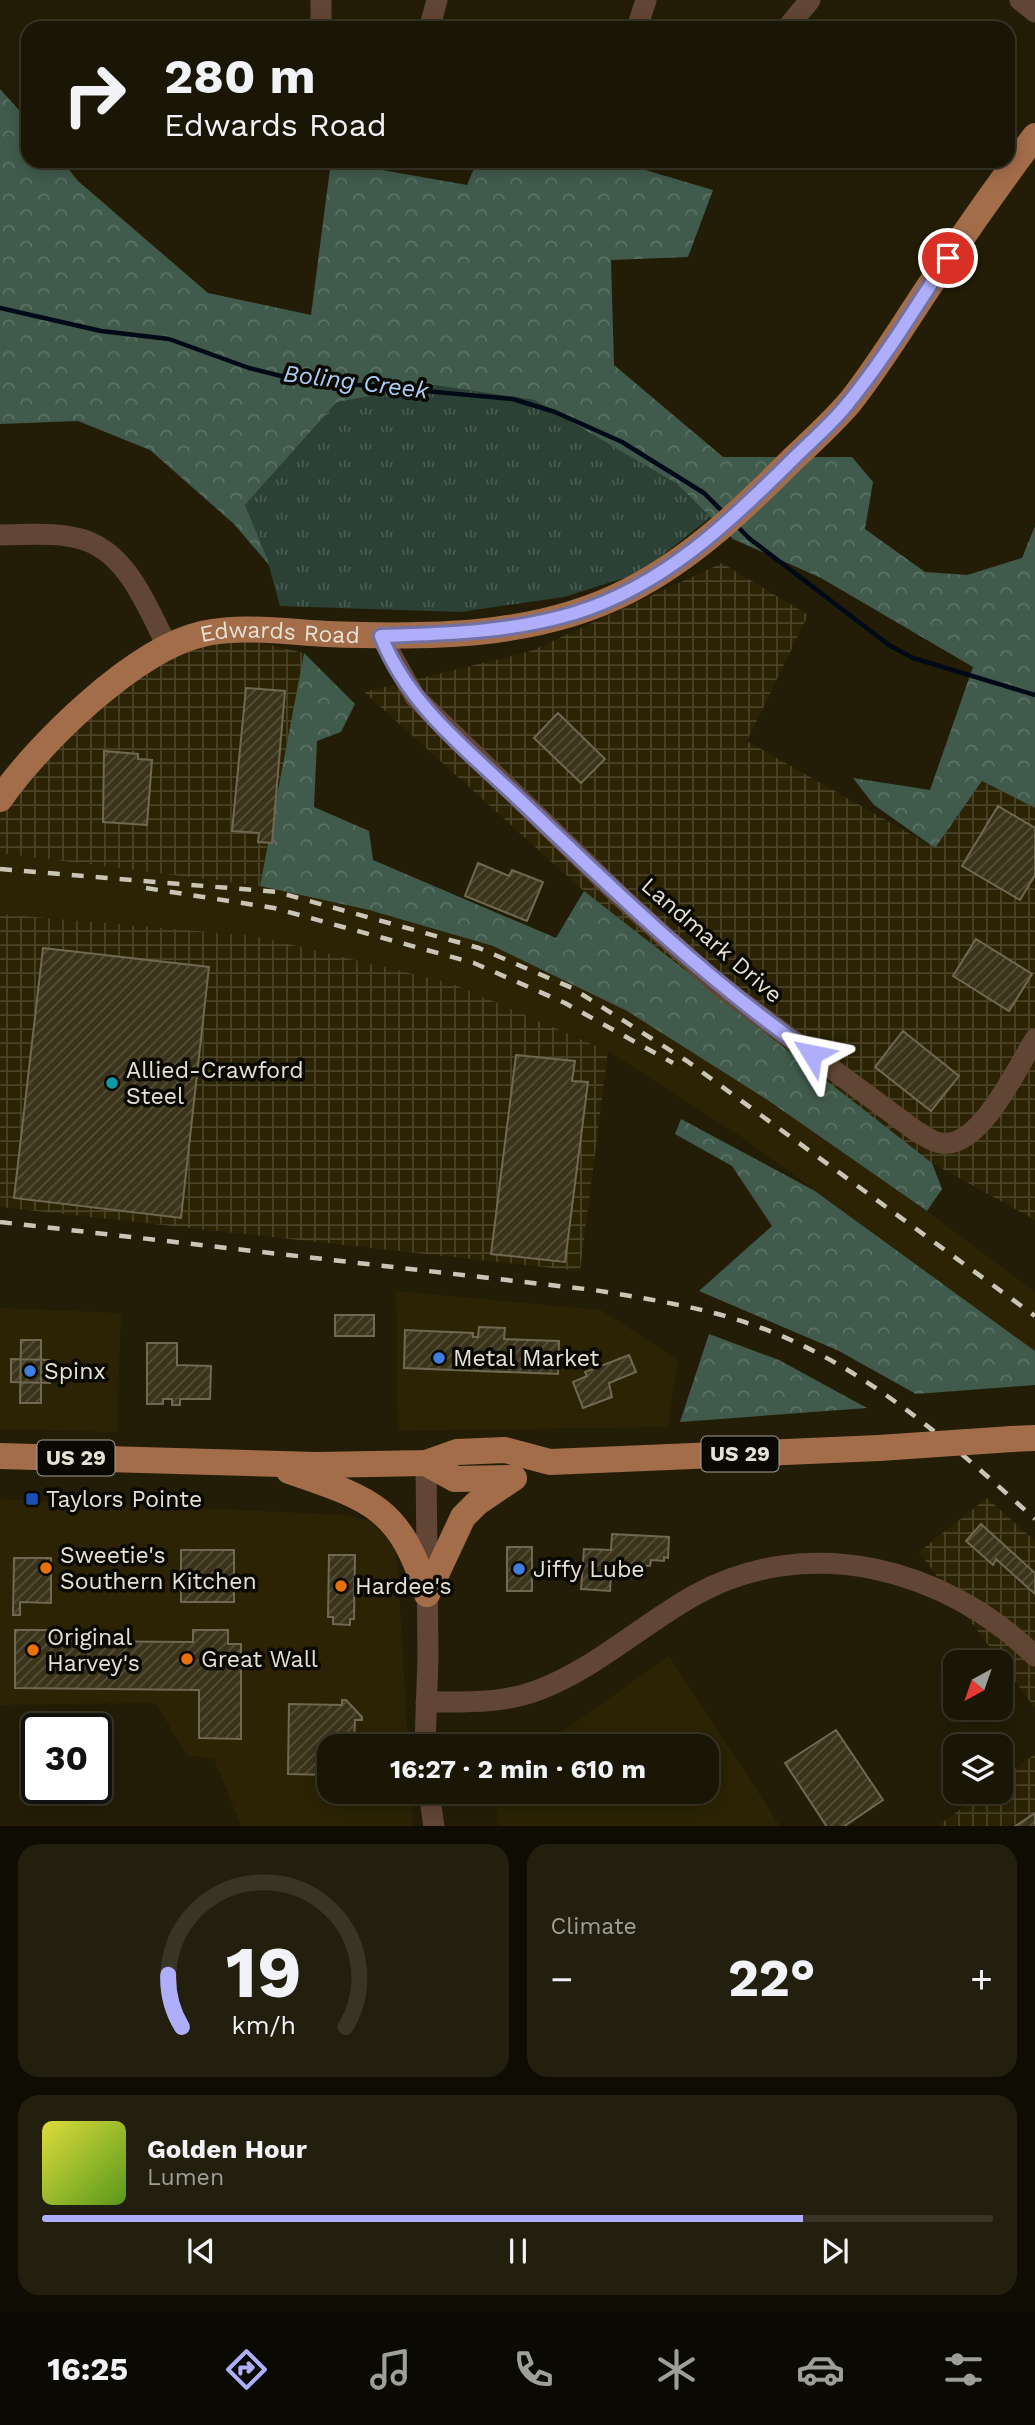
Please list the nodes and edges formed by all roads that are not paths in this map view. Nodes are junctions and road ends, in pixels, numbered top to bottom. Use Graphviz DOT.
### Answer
graph roads {
  1 [pos="321,0"];
  2 [pos="437,0"];
  3 [pos="646,0"];
  4 [pos="810,0"];
  5 [pos="1020,0"];
  6 [pos="1035,12"];
  7 [pos="321,21"];
  8 [pos="431,21"];
  9 [pos="638,21"];
  10 [pos="793,21"];
  11 [pos="1035,136"];
  12 [pos="1015,163"];
  13 [pos="1011,168"];
  14 [pos="0,535"];
  15 [pos="381,636"];
  16 [pos="168,647"];
  17 [pos="0,799"];
  18 [pos="1035,1039"];
  19 [pos="1024,1438"];
  20 [pos="0,1457"];
  21 [pos="550,1462"];
  22 [pos="268,1463"];
  23 [pos="426,1463"];
  24 [pos="511,1480"];
  25 [pos="427,1594"];
  26 [pos="1035,1656"];
  27 [pos="426,1702"];
  28 [pos="425,1734"];
  29 [pos="431,1804"];
  30 [pos="434,1826"];
  1 -- 7 [label="street"];
  2 -- 8 [label="street"];
  3 -- 9 [label="street"];
  4 -- 10 [label="street"];
  5 -- 6 [label="street"];
  11 -- 12 [label="main road, Edwards Road"];
  13 -- 15 [label="main road, Edwards Road"];
  14 -- 16 [label="street"];
  15 -- 16 [label="main road, Edwards Road"];
  15 -- 18 [label="street, Landmark Drive"];
  16 -- 17 [label="main road, Edwards Road"];
  19 -- 21 [label="main road, US 29, bridge"];
  20 -- 22 [label="main road, US 29"];
  21 -- 23 [label="main road, US 29"];
  21 -- 24 [label="main road, US 29"];
  22 -- 23 [label="main road, US 29"];
  22 -- 25 [label="main road"];
  23 -- 24 [label="main road, US 29"];
  23 -- 25 [label="street"];
  24 -- 25 [label="main road"];
  25 -- 27 [label="street"];
  26 -- 27 [label="street"];
  27 -- 28 [label="street"];
  29 -- 30 [label="street"];
}
